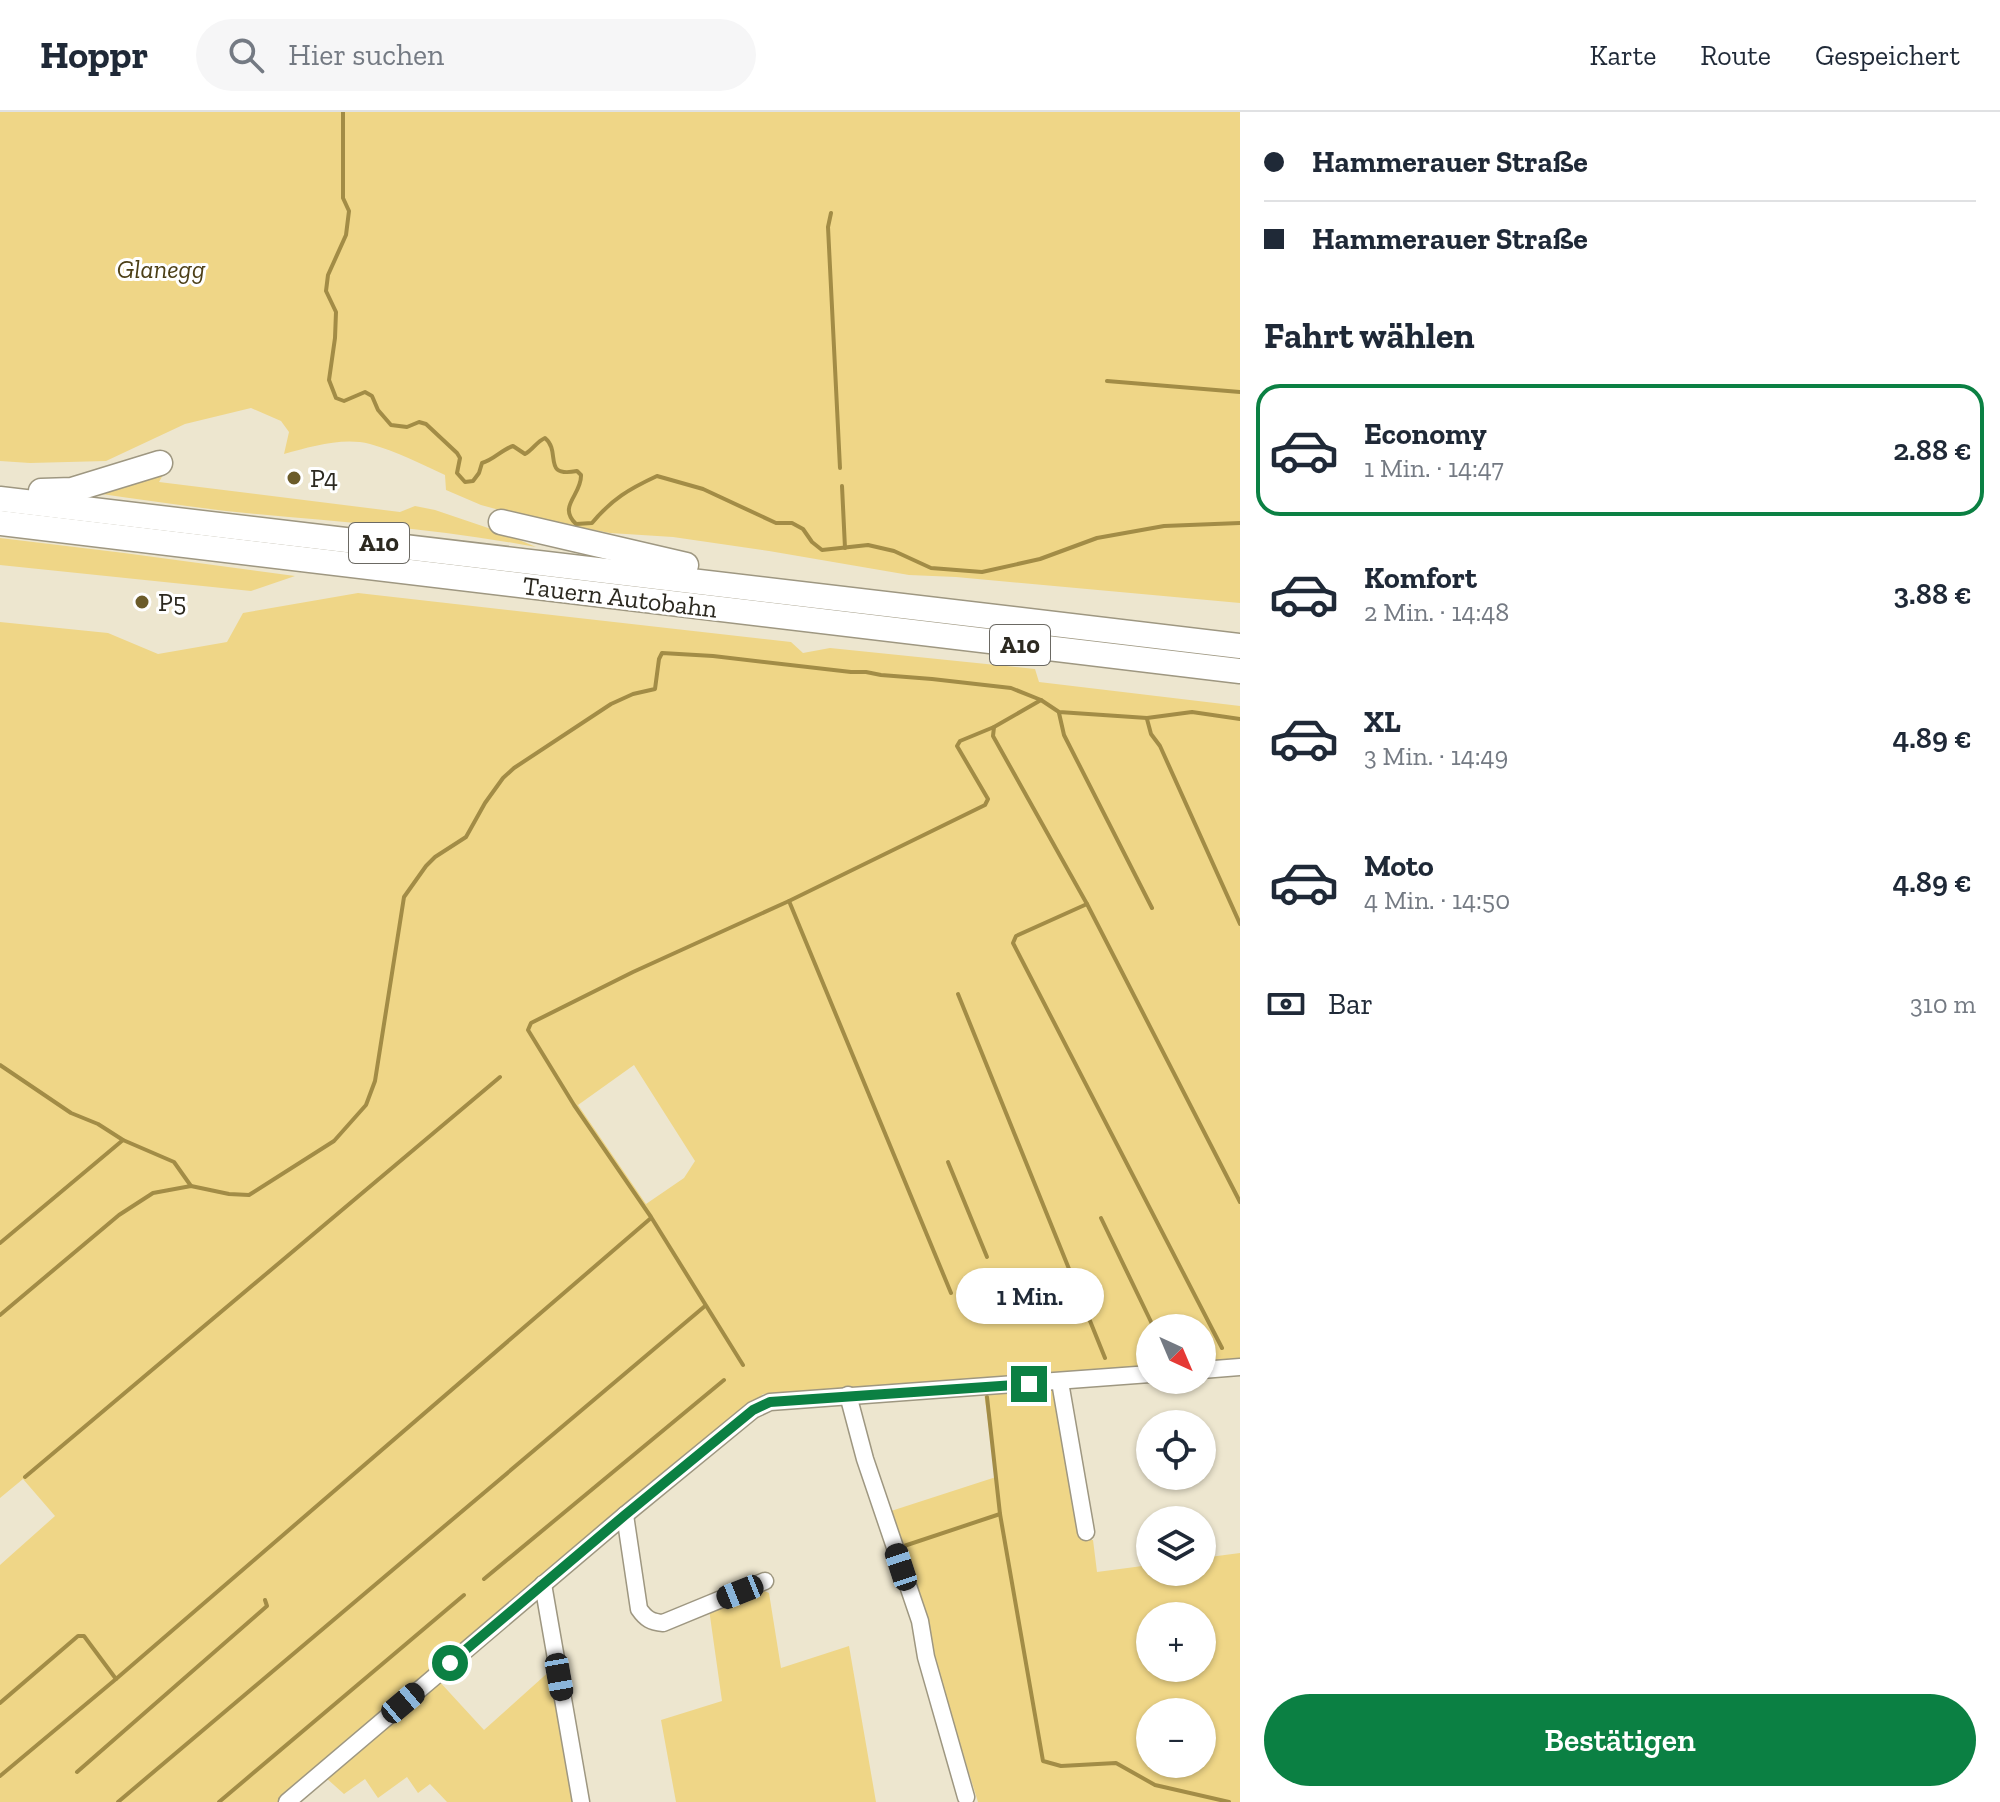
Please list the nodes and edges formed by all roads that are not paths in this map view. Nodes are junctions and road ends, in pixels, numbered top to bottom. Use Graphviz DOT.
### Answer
graph roads {
  1 [pos="160,463"];
  2 [pos="0,498"];
  3 [pos="501,522"];
  4 [pos="0,523"];
  5 [pos="407,572"];
  6 [pos="381,581"];
  7 [pos="758,588"];
  8 [pos="1240,646"];
  9 [pos="1240,671"];
  10 [pos="1240,1367"];
  11 [pos="1216,1369"];
  12 [pos="1136,1375"];
  13 [pos="1060,1382"];
  14 [pos="848,1395"];
  15 [pos="625,1515"];
  16 [pos="1086,1532"];
  17 [pos="765,1581"];
  18 [pos="543,1584"];
  19 [pos="966,1797"];
  20 [pos="287,1802"];
  21 [pos="581,1802"];
  1 -- 2 [label="highway"];
  2 -- 7 [label="highway, Tauern Autobahn / A10"];
  3 -- 7 [label="highway"];
  4 -- 5 [label="highway, Tauern Autobahn / A10"];
  5 -- 6 [label="highway"];
  5 -- 9 [label="highway, Tauern Autobahn / A10"];
  7 -- 8 [label="highway, Tauern Autobahn / A10"];
  10 -- 11 [label="street"];
  12 -- 13 [label="street"];
  13 -- 14 [label="street"];
  13 -- 16 [label="street"];
  14 -- 15 [label="street"];
  14 -- 19 [label="street"];
  15 -- 17 [label="street"];
  15 -- 18 [label="street"];
  18 -- 20 [label="street"];
  18 -- 21 [label="street"];
}
